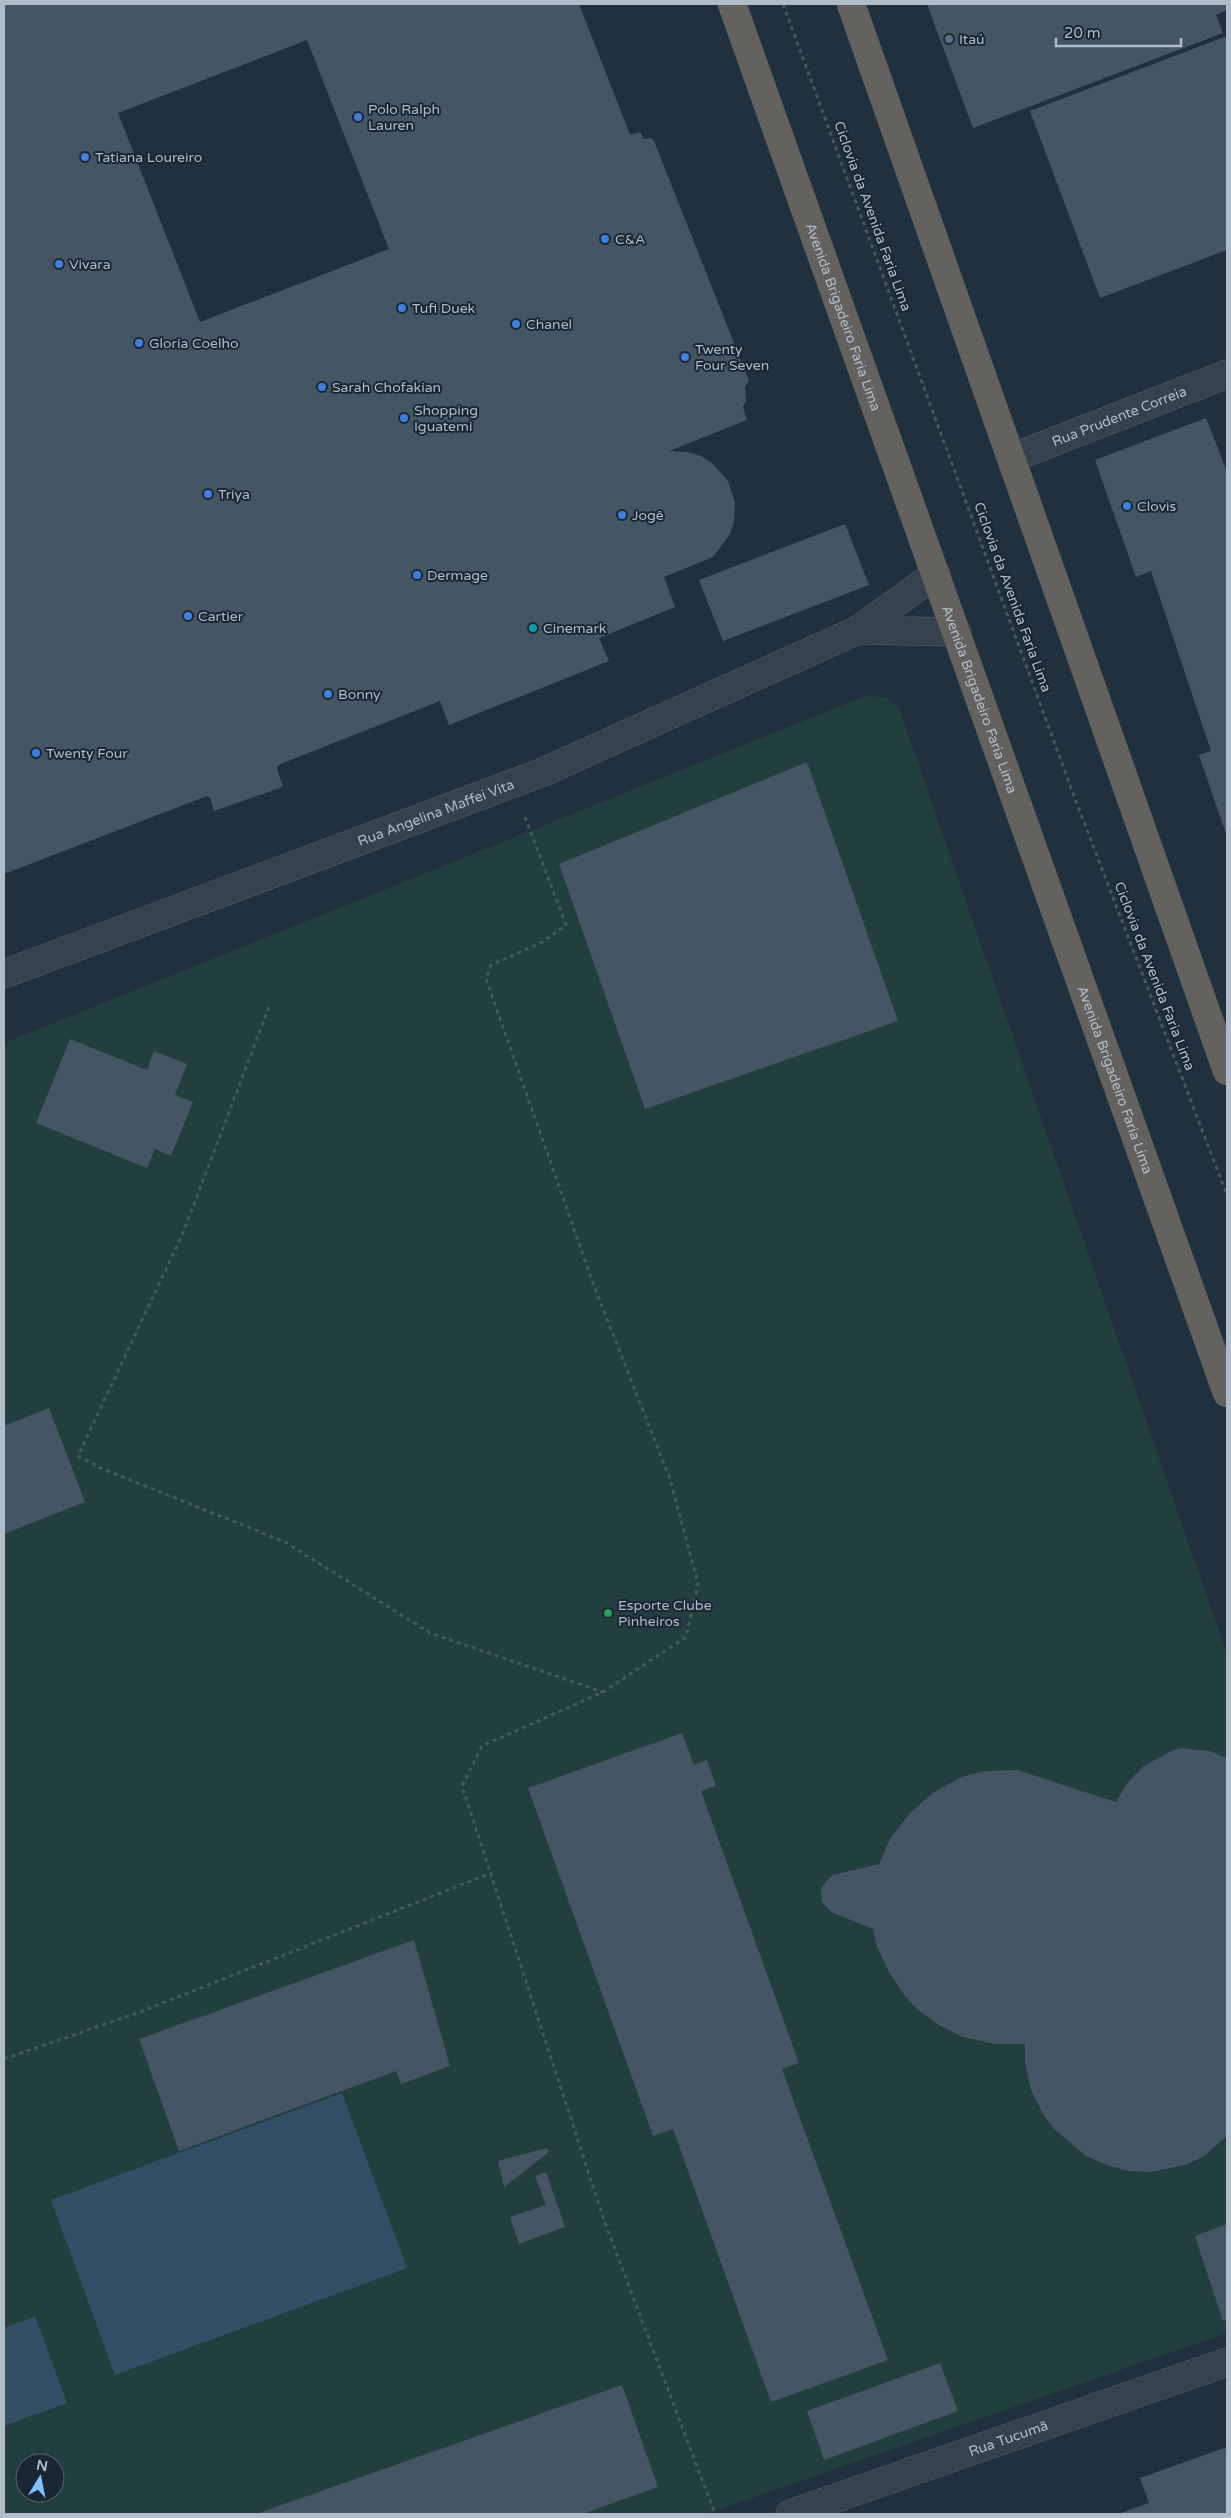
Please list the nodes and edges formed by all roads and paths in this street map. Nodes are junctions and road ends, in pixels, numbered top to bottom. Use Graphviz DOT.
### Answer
graph roads {
  1 [pos="732,4"];
  2 [pos="783,4"];
  3 [pos="851,4"];
  4 [pos="1227,374"];
  5 [pos="1012,458"];
  6 [pos="936,574"];
  7 [pos="858,630"];
  8 [pos="957,632"];
  9 [pos="512,784"];
  10 [pos="4,974"];
  11 [pos="269,1007"];
  12 [pos="1227,1071"];
  13 [pos="1227,1195"];
  14 [pos="1227,1393"];
  15 [pos="603,1692"];
  16 [pos="491,1873"];
  17 [pos="4,2059"];
  18 [pos="1227,2362"];
  19 [pos="715,2514"];
  20 [pos="790,2514"];
  1 -- 6 [label="highway, Avenida Brigadeiro Faria Lima"];
  2 -- 13 [label="path, Ciclovia da Avenida Faria Lima"];
  3 -- 5 [label="highway"];
  4 -- 5 [label="street, Rua Prudente Correia"];
  5 -- 12 [label="highway"];
  6 -- 7 [label="street, Rua Angelina Maffei Vita"];
  6 -- 8 [label="highway, Avenida Brigadeiro Faria Lima"];
  7 -- 8 [label="street, Rua Angelina Maffei Vita"];
  7 -- 9 [label="street, Rua Angelina Maffei Vita"];
  8 -- 14 [label="highway, Avenida Brigadeiro Faria Lima"];
  9 -- 10 [label="street, Rua Angelina Maffei Vita"];
  9 -- 15 [label="path"];
  11 -- 15 [label="path"];
  15 -- 16 [label="path"];
  16 -- 17 [label="path"];
  16 -- 19 [label="path"];
  18 -- 20 [label="street, Rua Tucumã"];
}
